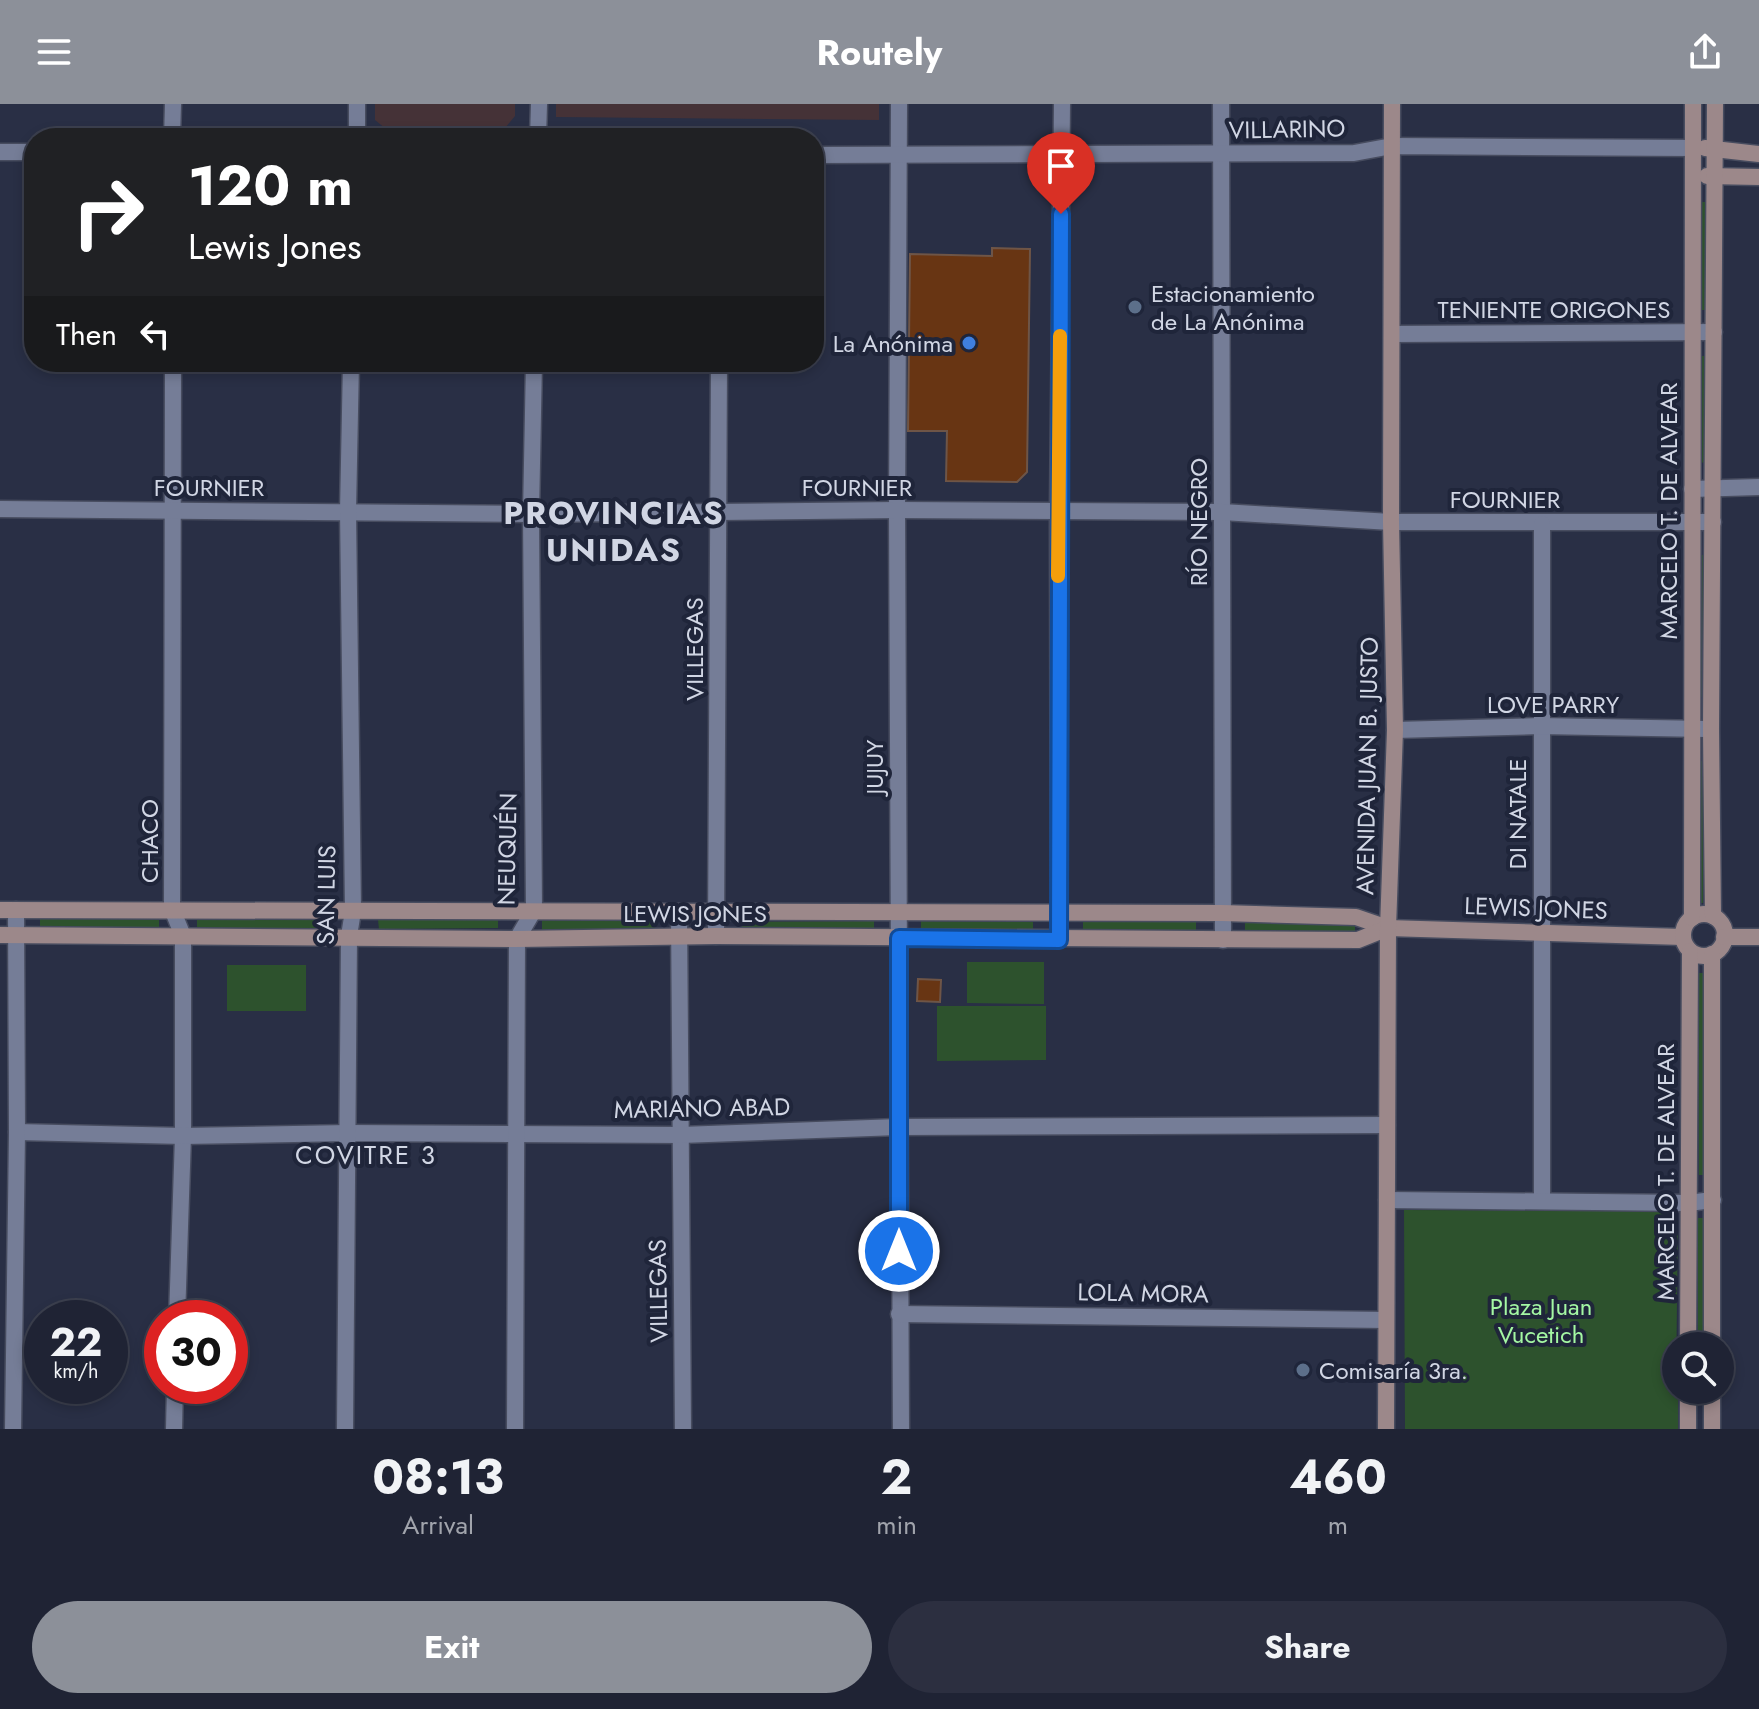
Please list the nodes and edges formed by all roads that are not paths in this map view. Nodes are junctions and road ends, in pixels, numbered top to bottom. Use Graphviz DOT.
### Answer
graph roads {
  1 [pos="173,104"];
  2 [pos="357,104"];
  3 [pos="539,104"];
  4 [pos="899,104"];
  5 [pos="1062,104"];
  6 [pos="1221,104"];
  7 [pos="1392,104"];
  8 [pos="1693,104"];
  9 [pos="1715,104"];
  10 [pos="172,128"];
  11 [pos="357,128"];
  12 [pos="538,128"];
  13 [pos="1392,146"];
  14 [pos="1693,148"];
  15 [pos="1716,148"];
  16 [pos="0,152"];
  17 [pos="24,152"];
  18 [pos="1061,154"];
  19 [pos="1220,154"];
  20 [pos="1759,154"];
  21 [pos="824,155"];
  22 [pos="898,156"];
  23 [pos="1693,176"];
  24 [pos="1714,176"];
  25 [pos="1759,177"];
  26 [pos="1693,332"];
  27 [pos="1714,332"];
  28 [pos="1393,334"];
  29 [pos="173,372"];
  30 [pos="351,372"];
  31 [pos="534,372"];
  32 [pos="719,372"];
  33 [pos="1759,487"];
  34 [pos="1692,489"];
  35 [pos="1713,489"];
  36 [pos="0,509"];
  37 [pos="897,510"];
  38 [pos="174,511"];
  39 [pos="348,511"];
  40 [pos="1058,511"];
  41 [pos="719,512"];
  42 [pos="1222,512"];
  43 [pos="531,514"];
  44 [pos="1391,522"];
  45 [pos="1692,522"];
  46 [pos="1713,522"];
  47 [pos="1542,524"];
  48 [pos="1540,726"];
  49 [pos="1691,729"];
  50 [pos="1711,729"];
  51 [pos="1395,730"];
  52 [pos="172,909"];
  53 [pos="8,910"];
  54 [pos="534,910"];
  55 [pos="353,911"];
  56 [pos="898,912"];
  57 [pos="679,913"];
  58 [pos="716,913"];
  59 [pos="1222,913"];
  60 [pos="1059,914"];
  61 [pos="1713,916"];
  62 [pos="1692,918"];
  63 [pos="1388,928"];
  64 [pos="1541,932"];
  65 [pos="0,935"];
  66 [pos="18,935"];
  67 [pos="183,936"];
  68 [pos="349,936"];
  69 [pos="716,936"];
  70 [pos="679,937"];
  71 [pos="1724,937"];
  72 [pos="1759,937"];
  73 [pos="899,938"];
  74 [pos="517,939"];
  75 [pos="1059,940"];
  76 [pos="1223,940"];
  77 [pos="1686,944"];
  78 [pos="1712,954"];
  79 [pos="1387,1125"];
  80 [pos="898,1127"];
  81 [pos="17,1132"];
  82 [pos="348,1133"];
  83 [pos="515,1133"];
  84 [pos="681,1135"];
  85 [pos="183,1136"];
  86 [pos="1387,1200"];
  87 [pos="1713,1200"];
  88 [pos="1542,1201"];
  89 [pos="1688,1203"];
  90 [pos="178,1300"];
  91 [pos="899,1314"];
  92 [pos="1386,1320"];
  93 [pos="1688,1332"];
  94 [pos="1712,1332"];
  95 [pos="175,1404"];
  96 [pos="1688,1404"];
  97 [pos="1712,1404"];
  98 [pos="13,1429"];
  99 [pos="174,1429"];
  100 [pos="345,1429"];
  101 [pos="515,1429"];
  102 [pos="683,1429"];
  103 [pos="901,1429"];
  104 [pos="1386,1429"];
  105 [pos="1688,1429"];
  106 [pos="1712,1429"];
  1 -- 10 [label="street"];
  2 -- 11 [label="street"];
  3 -- 12 [label="street"];
  4 -- 22 [label="street, JUJUY"];
  5 -- 18 [label="street"];
  6 -- 19 [label="street, RÍO NEGRO"];
  7 -- 13 [label="main road, AVENIDA JUAN B. JUSTO"];
  8 -- 14 [label="main road, MARCELO T. DE ALVEAR"];
  9 -- 15 [label="main road, MARCELO T. DE ALVEAR"];
  13 -- 14 [label="street, VILLARINO"];
  13 -- 19 [label="street, VILLARINO"];
  13 -- 28 [label="main road, AVENIDA JUAN B. JUSTO"];
  14 -- 15 [label="main road, VILLARINO"];
  14 -- 23 [label="main road, MARCELO T. DE ALVEAR"];
  15 -- 20 [label="main road, VILLARINO"];
  15 -- 24 [label="main road, MARCELO T. DE ALVEAR"];
  16 -- 17 [label="street"];
  18 -- 19 [label="street, VILLARINO"];
  18 -- 22 [label="street, VILLARINO"];
  18 -- 40 [label="street"];
  19 -- 42 [label="street, RÍO NEGRO"];
  21 -- 22 [label="street, VILLARINO"];
  22 -- 37 [label="street, JUJUY"];
  23 -- 24 [label="main road"];
  23 -- 26 [label="main road, MARCELO T. DE ALVEAR"];
  24 -- 25 [label="main road"];
  24 -- 27 [label="main road, MARCELO T. DE ALVEAR"];
  26 -- 27 [label="street, TENIENTE ORIGONES"];
  26 -- 28 [label="street, TENIENTE ORIGONES"];
  26 -- 34 [label="main road, MARCELO T. DE ALVEAR"];
  27 -- 35 [label="main road, MARCELO T. DE ALVEAR"];
  28 -- 44 [label="main road, AVENIDA JUAN B. JUSTO"];
  29 -- 38 [label="street, CHACO"];
  30 -- 39 [label="street, SAN LUIS"];
  31 -- 43 [label="street, NEUQUÉN"];
  32 -- 41 [label="street, VILLEGAS"];
  33 -- 35 [label="street"];
  34 -- 35 [label="street"];
  34 -- 45 [label="main road, MARCELO T. DE ALVEAR"];
  35 -- 46 [label="main road, MARCELO T. DE ALVEAR"];
  36 -- 38 [label="street, FOURNIER"];
  37 -- 40 [label="street, FOURNIER"];
  37 -- 41 [label="street, FOURNIER"];
  37 -- 56 [label="street, JUJUY"];
  38 -- 39 [label="street, FOURNIER"];
  38 -- 52 [label="street, CHACO"];
  39 -- 43 [label="street, FOURNIER"];
  39 -- 55 [label="street, SAN LUIS"];
  40 -- 42 [label="street, FOURNIER"];
  40 -- 60 [label="street"];
  41 -- 43 [label="street, FOURNIER"];
  41 -- 58 [label="street, VILLEGAS"];
  42 -- 44 [label="street, FOURNIER"];
  42 -- 59 [label="street, RÍO NEGRO"];
  43 -- 54 [label="street, NEUQUÉN"];
  44 -- 47 [label="street, FOURNIER"];
  44 -- 51 [label="main road, AVENIDA JUAN B. JUSTO"];
  45 -- 46 [label="street, FOURNIER"];
  45 -- 47 [label="street, FOURNIER"];
  45 -- 49 [label="main road, MARCELO T. DE ALVEAR"];
  46 -- 50 [label="main road, MARCELO T. DE ALVEAR"];
  47 -- 48 [label="street, DI NATALE"];
  48 -- 49 [label="street, LOVE PARRY"];
  48 -- 51 [label="street, LOVE PARRY"];
  48 -- 64 [label="street, DI NATALE"];
  49 -- 50 [label="street, LOVE PARRY"];
  49 -- 62 [label="main road, MARCELO T. DE ALVEAR"];
  50 -- 61 [label="main road, MARCELO T. DE ALVEAR"];
  51 -- 63 [label="main road, AVENIDA JUAN B. JUSTO"];
  52 -- 53 [label="main road, LEWIS JONES"];
  52 -- 55 [label="main road, LEWIS JONES"];
  52 -- 67 [label="street, CHACO"];
  53 -- 66 [label="street"];
  54 -- 55 [label="main road, LEWIS JONES"];
  54 -- 57 [label="main road, LEWIS JONES"];
  54 -- 74 [label="street, NEUQUÉN"];
  55 -- 68 [label="street, SAN LUIS"];
  56 -- 58 [label="main road, LEWIS JONES"];
  56 -- 60 [label="main road, LEWIS JONES"];
  56 -- 73 [label="street, JUJUY"];
  57 -- 58 [label="main road, LEWIS JONES"];
  57 -- 70 [label="street, VILLEGAS"];
  58 -- 69 [label="street, VILLEGAS"];
  59 -- 60 [label="main road, LEWIS JONES"];
  59 -- 63 [label="main road, LEWIS JONES"];
  59 -- 76 [label="street, RÍO NEGRO"];
  60 -- 75 [label="street"];
  61 -- 62 [label="main road"];
  61 -- 71 [label="main road"];
  62 -- 77 [label="main road"];
  63 -- 64 [label="main road, LEWIS JONES"];
  63 -- 76 [label="main road, LEWIS JONES"];
  63 -- 79 [label="main road, AVENIDA JUAN B. JUSTO"];
  64 -- 77 [label="main road, LEWIS JONES"];
  64 -- 88 [label="street, DI NATALE"];
  65 -- 66 [label="main road, LEWIS JONES"];
  66 -- 67 [label="main road, LEWIS JONES"];
  66 -- 81 [label="street"];
  67 -- 68 [label="main road, LEWIS JONES"];
  67 -- 85 [label="street, CHACO"];
  68 -- 74 [label="main road, LEWIS JONES"];
  68 -- 82 [label="street, SAN LUIS"];
  69 -- 70 [label="main road, LEWIS JONES"];
  69 -- 73 [label="main road, LEWIS JONES"];
  70 -- 74 [label="main road, LEWIS JONES"];
  70 -- 84 [label="street, VILLEGAS"];
  71 -- 72 [label="main road"];
  71 -- 78 [label="main road"];
  73 -- 75 [label="main road, LEWIS JONES"];
  73 -- 80 [label="street, JUJUY"];
  74 -- 83 [label="street, NEUQUÉN"];
  75 -- 76 [label="main road, LEWIS JONES"];
  77 -- 78 [label="main road"];
  77 -- 89 [label="main road, MARCELO T. DE ALVEAR"];
  78 -- 87 [label="main road, MARCELO T. DE ALVEAR"];
  79 -- 80 [label="street, MARIANO ABAD"];
  79 -- 86 [label="main road, AVENIDA JUAN B. JUSTO"];
  80 -- 84 [label="street, MARIANO ABAD"];
  80 -- 91 [label="street, JUJUY"];
  81 -- 85 [label="street, MARIANO ABAD"];
  81 -- 98 [label="street"];
  82 -- 83 [label="street, MARIANO ABAD"];
  82 -- 85 [label="street, MARIANO ABAD"];
  82 -- 100 [label="street, SAN LUIS"];
  83 -- 84 [label="street, MARIANO ABAD"];
  83 -- 101 [label="street, NEUQUÉN"];
  84 -- 102 [label="street, VILLEGAS"];
  85 -- 90 [label="street, CHACO"];
  86 -- 88 [label="street"];
  86 -- 92 [label="main road, AVENIDA JUAN B. JUSTO"];
  87 -- 89 [label="street"];
  87 -- 94 [label="main road, MARCELO T. DE ALVEAR"];
  88 -- 89 [label="street"];
  89 -- 93 [label="main road, MARCELO T. DE ALVEAR"];
  91 -- 92 [label="street, LOLA MORA"];
  91 -- 103 [label="street, JUJUY"];
  92 -- 104 [label="main road, AVENIDA JUAN B. JUSTO"];
  95 -- 99 [label="street"];
  96 -- 105 [label="main road"];
  97 -- 106 [label="main road"];
}
